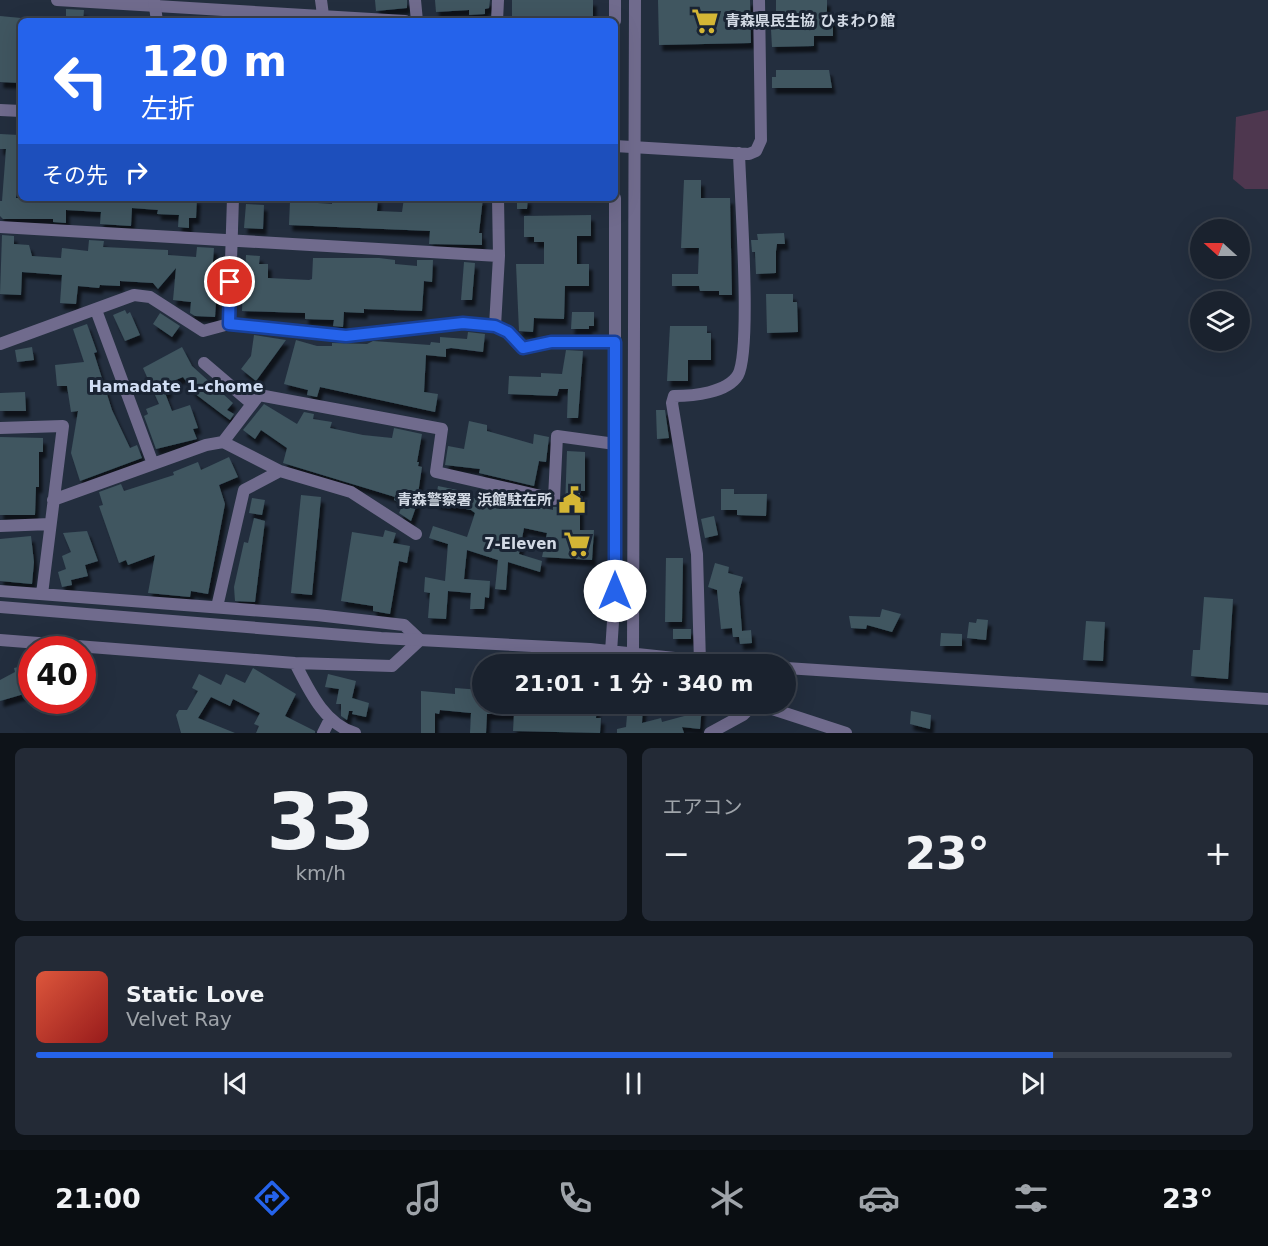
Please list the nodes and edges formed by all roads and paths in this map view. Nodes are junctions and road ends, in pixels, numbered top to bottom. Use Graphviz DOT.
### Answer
graph roads {
  1 [pos="57,0"];
  2 [pos="321,0"];
  3 [pos="415,0"];
  4 [pos="498,0"];
  5 [pos="615,0"];
  6 [pos="635,0"];
  7 [pos="759,0"];
  8 [pos="155,3"];
  9 [pos="234,5"];
  10 [pos="323,15"];
  11 [pos="157,18"];
  12 [pos="364,18"];
  13 [pos="417,18"];
  14 [pos="497,18"];
  15 [pos="615,18"];
  16 [pos="0,110"];
  17 [pos="18,111"];
  18 [pos="618,146"];
  19 [pos="634,147"];
  20 [pos="739,153"];
  21 [pos="233,201"];
  22 [pos="498,201"];
  23 [pos="615,201"];
  24 [pos="0,227"];
  25 [pos="232,240"];
  26 [pos="499,256"];
  27 [pos="96,310"];
  28 [pos="229,324"];
  29 [pos="495,326"];
  30 [pos="615,342"];
  31 [pos="0,344"];
  32 [pos="204,363"];
  33 [pos="252,404"];
  34 [pos="0,428"];
  35 [pos="223,442"];
  36 [pos="615,444"];
  37 [pos="153,464"];
  38 [pos="280,471"];
  39 [pos="53,500"];
  40 [pos="50,524"];
  41 [pos="0,526"];
  42 [pos="416,534"];
  43 [pos="0,591"];
  44 [pos="42,594"];
  45 [pos="0,607"];
  46 [pos="217,608"];
  47 [pos="0,640"];
  48 [pos="420,640"];
  49 [pos="569,654"];
  50 [pos="611,654"];
  51 [pos="634,654"];
  52 [pos="700,654"];
  53 [pos="295,663"];
  54 [pos="796,669"];
  55 [pos="1268,699"];
  56 [pos="744,714"];
  57 [pos="787,714"];
  58 [pos="330,719"];
  59 [pos="323,733"];
  60 [pos="355,733"];
  61 [pos="710,733"];
  62 [pos="846,733"];
  1 -- 8 [label="street"];
  2 -- 10 [label="street"];
  3 -- 13 [label="street"];
  4 -- 14 [label="street"];
  5 -- 15 [label="street"];
  6 -- 19 [label="street"];
  7 -- 20 [label="street"];
  8 -- 9 [label="street"];
  8 -- 11 [label="street"];
  9 -- 10 [label="street"];
  10 -- 12 [label="street"];
  16 -- 17 [label="street"];
  18 -- 19 [label="street"];
  19 -- 20 [label="street"];
  19 -- 51 [label="street"];
  20 -- 52 [label="street"];
  21 -- 25 [label="street"];
  22 -- 26 [label="street"];
  23 -- 30 [label="street"];
  24 -- 25 [label="street"];
  25 -- 26 [label="street"];
  25 -- 28 [label="street"];
  26 -- 29 [label="street"];
  27 -- 28 [label="street"];
  27 -- 31 [label="street"];
  27 -- 37 [label="street"];
  28 -- 29 [label="street"];
  29 -- 30 [label="street"];
  30 -- 36 [label="street"];
  32 -- 33 [label="street"];
  33 -- 35 [label="street"];
  33 -- 36 [label="street"];
  34 -- 39 [label="street"];
  35 -- 37 [label="street"];
  35 -- 38 [label="street"];
  36 -- 50 [label="street"];
  37 -- 39 [label="street"];
  38 -- 42 [label="street"];
  38 -- 46 [label="street"];
  39 -- 40 [label="street"];
  40 -- 41 [label="street"];
  40 -- 44 [label="street"];
  43 -- 44 [label="street"];
  44 -- 46 [label="street"];
  45 -- 48 [label="street"];
  46 -- 48 [label="street"];
  47 -- 53 [label="street"];
  48 -- 49 [label="street"];
  48 -- 53 [label="street"];
  53 -- 58 [label="street"];
  54 -- 55 [label="street"];
  56 -- 61 [label="street"];
  57 -- 62 [label="street"];
  58 -- 59 [label="street"];
  58 -- 60 [label="street"];
}
